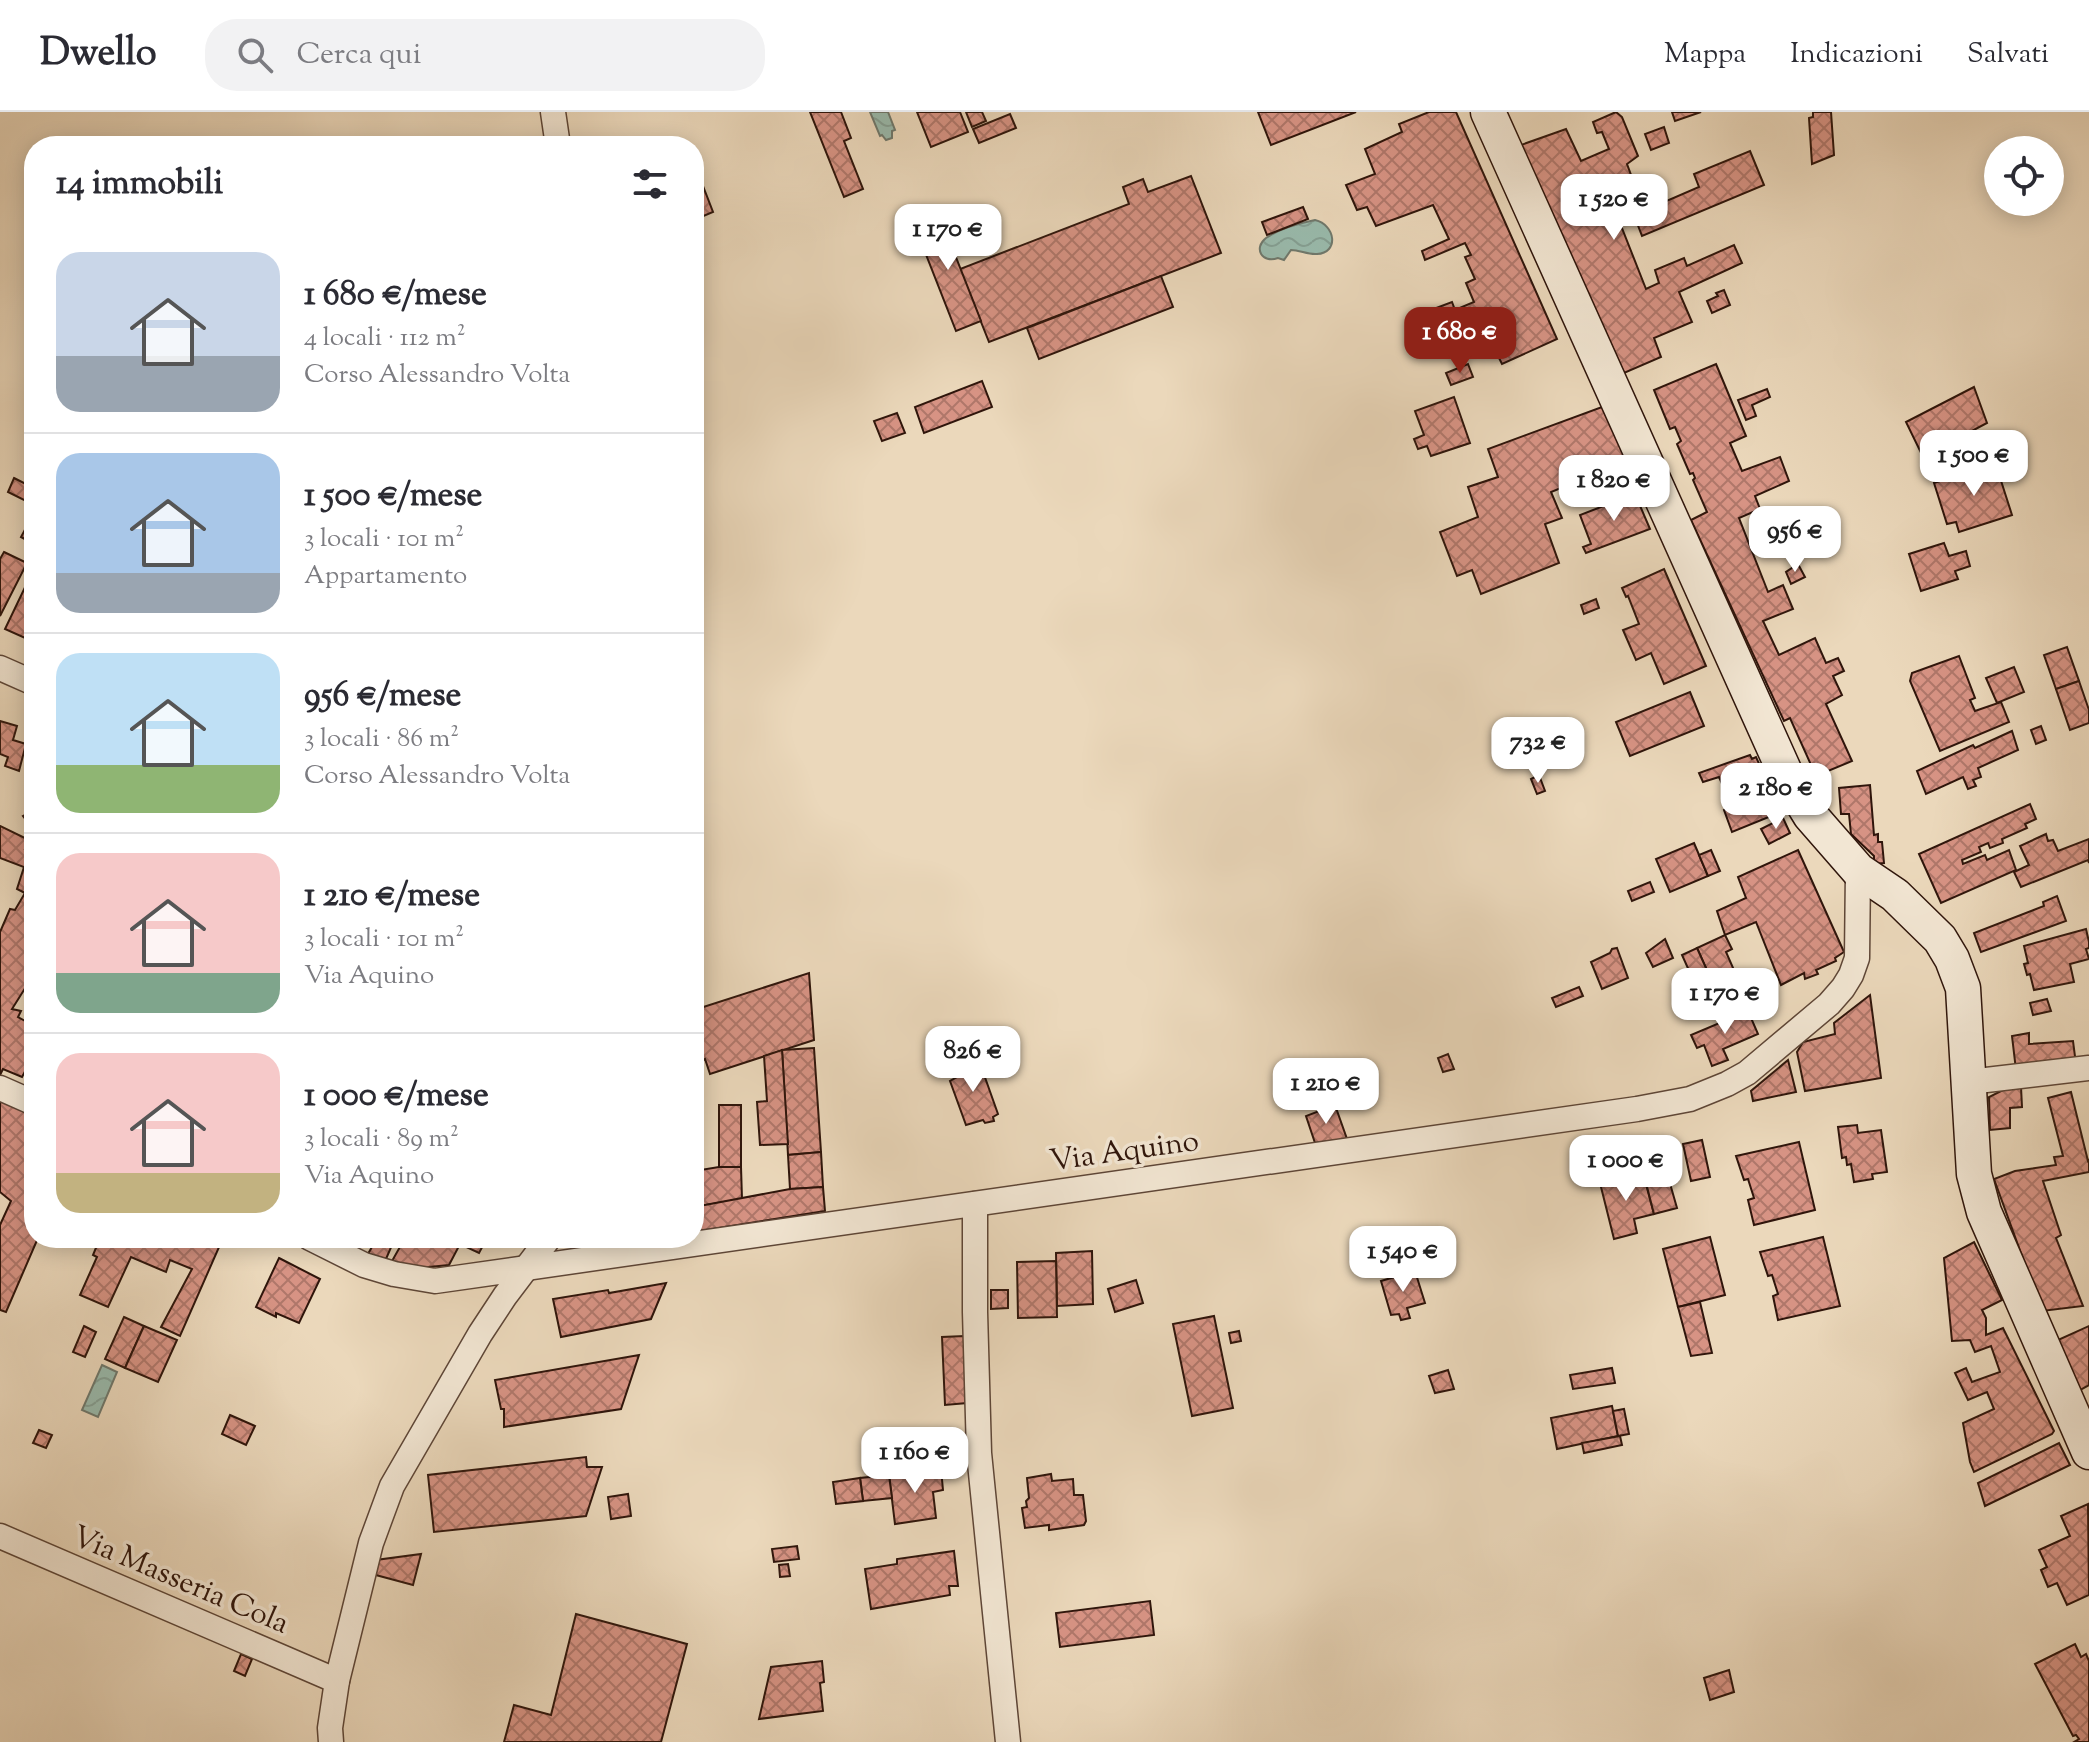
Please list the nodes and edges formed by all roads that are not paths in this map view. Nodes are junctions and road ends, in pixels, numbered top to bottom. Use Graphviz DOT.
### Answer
graph roads {
  1 [pos="553,112"];
  2 [pos="1488,112"];
  3 [pos="557,136"];
  4 [pos="0,668"];
  5 [pos="24,679"];
  6 [pos="1858,870"];
  7 [pos="2089,1068"];
  8 [pos="1969,1082"];
  9 [pos="0,1088"];
  10 [pos="24,1099"];
  11 [pos="975,1204"];
  12 [pos="704,1243"];
  13 [pos="330,1248"];
  14 [pos="541,1248"];
  15 [pos="666,1248"];
  16 [pos="526,1268"];
  17 [pos="2089,1452"];
  18 [pos="0,1536"];
  19 [pos="337,1681"];
  20 [pos="331,1742"];
  21 [pos="1008,1742"];
  1 -- 3 [label="street"];
  2 -- 6 [label="main road"];
  4 -- 5 [label="street"];
  6 -- 8 [label="main road"];
  6 -- 11 [label="street, Via Aquino"];
  7 -- 8 [label="street"];
  8 -- 17 [label="main road"];
  9 -- 10 [label="street"];
  11 -- 12 [label="street, Via Aquino"];
  11 -- 21 [label="street"];
  13 -- 16 [label="street, Via Aquino"];
  14 -- 16 [label="street"];
  15 -- 16 [label="street, Via Aquino"];
  16 -- 19 [label="street"];
  18 -- 19 [label="street, Via Masseria Cola"];
  19 -- 20 [label="street"];
}
